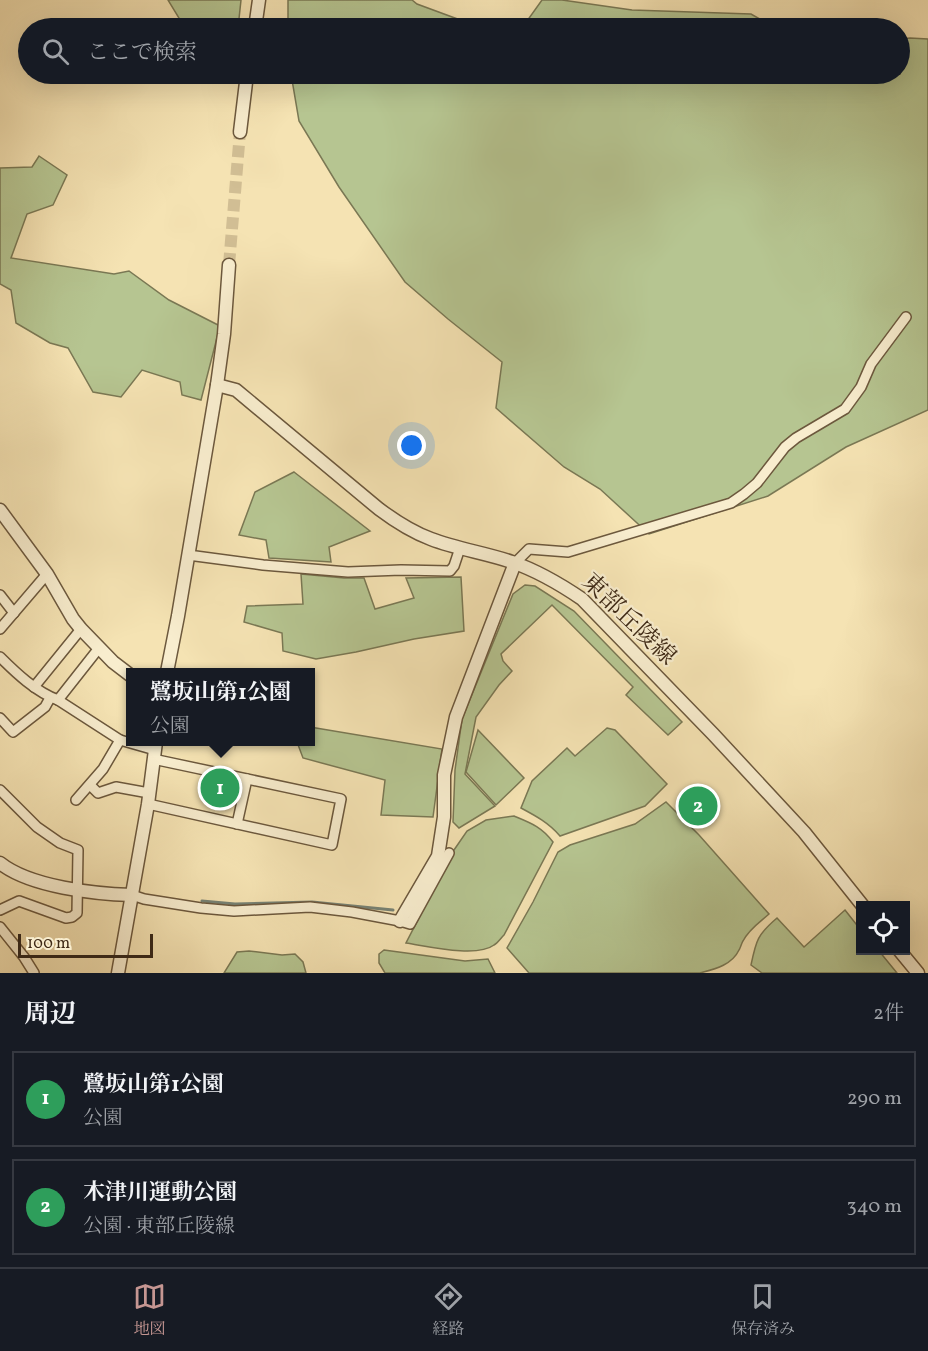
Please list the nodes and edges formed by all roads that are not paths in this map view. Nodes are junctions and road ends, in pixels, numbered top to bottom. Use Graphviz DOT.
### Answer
graph roads {
  1 [pos="259,0"];
  2 [pos="256,18"];
  3 [pos="246,84"];
  4 [pos="240,132"];
  5 [pos="229,265"];
  6 [pos="906,317"];
  7 [pos="217,385"];
  8 [pos="0,510"];
  9 [pos="460,548"];
  10 [pos="188,555"];
  11 [pos="515,563"];
  12 [pos="47,574"];
  13 [pos="0,596"];
  14 [pos="14,613"];
  15 [pos="0,629"];
  16 [pos="81,629"];
  17 [pos="99,648"];
  18 [pos="0,657"];
  19 [pos="168,668"];
  20 [pos="126,672"];
  21 [pos="34,687"];
  22 [pos="54,699"];
  23 [pos="0,718"];
  24 [pos="120,740"];
  25 [pos="126,742"];
  26 [pos="155,750"];
  27 [pos="247,779"];
  28 [pos="90,785"];
  29 [pos="0,790"];
  30 [pos="148,799"];
  31 [pos="76,800"];
  32 [pos="237,824"];
  33 [pos="449,853"];
  34 [pos="0,863"];
  35 [pos="78,890"];
  36 [pos="132,895"];
  37 [pos="859,901"];
  38 [pos="0,910"];
  39 [pos="400,921"];
  40 [pos="0,927"];
  41 [pos="903,955"];
  42 [pos="34,973"];
  43 [pos="118,973"];
  44 [pos="918,973"];
  1 -- 2 [label="street"];
  3 -- 4 [label="street"];
  5 -- 7 [label="street"];
  6 -- 11 [label="street"];
  7 -- 9 [label="street, 東部丘陵線"];
  7 -- 10 [label="street"];
  8 -- 12 [label="street"];
  9 -- 10 [label="street"];
  9 -- 11 [label="street, 東部丘陵線"];
  10 -- 19 [label="street"];
  11 -- 37 [label="street, 東部丘陵線"];
  11 -- 39 [label="street"];
  12 -- 14 [label="street"];
  12 -- 16 [label="street"];
  13 -- 14 [label="street"];
  14 -- 15 [label="street"];
  16 -- 17 [label="street"];
  16 -- 21 [label="street"];
  17 -- 20 [label="street"];
  17 -- 22 [label="street"];
  18 -- 21 [label="street"];
  21 -- 22 [label="street"];
  22 -- 23 [label="street"];
  22 -- 24 [label="street"];
  24 -- 25 [label="street"];
  24 -- 28 [label="street"];
  26 -- 27 [label="street"];
  26 -- 30 [label="street"];
  27 -- 32 [label="street"];
  27 -- 32 [label="street"];
  28 -- 30 [label="street"];
  28 -- 31 [label="street"];
  29 -- 35 [label="street"];
  30 -- 32 [label="street"];
  30 -- 36 [label="street"];
  33 -- 39 [label="street"];
  34 -- 35 [label="street"];
  35 -- 36 [label="street"];
  35 -- 38 [label="street"];
  36 -- 39 [label="street"];
  36 -- 43 [label="street"];
  40 -- 42 [label="street"];
  41 -- 44 [label="street"];
}
